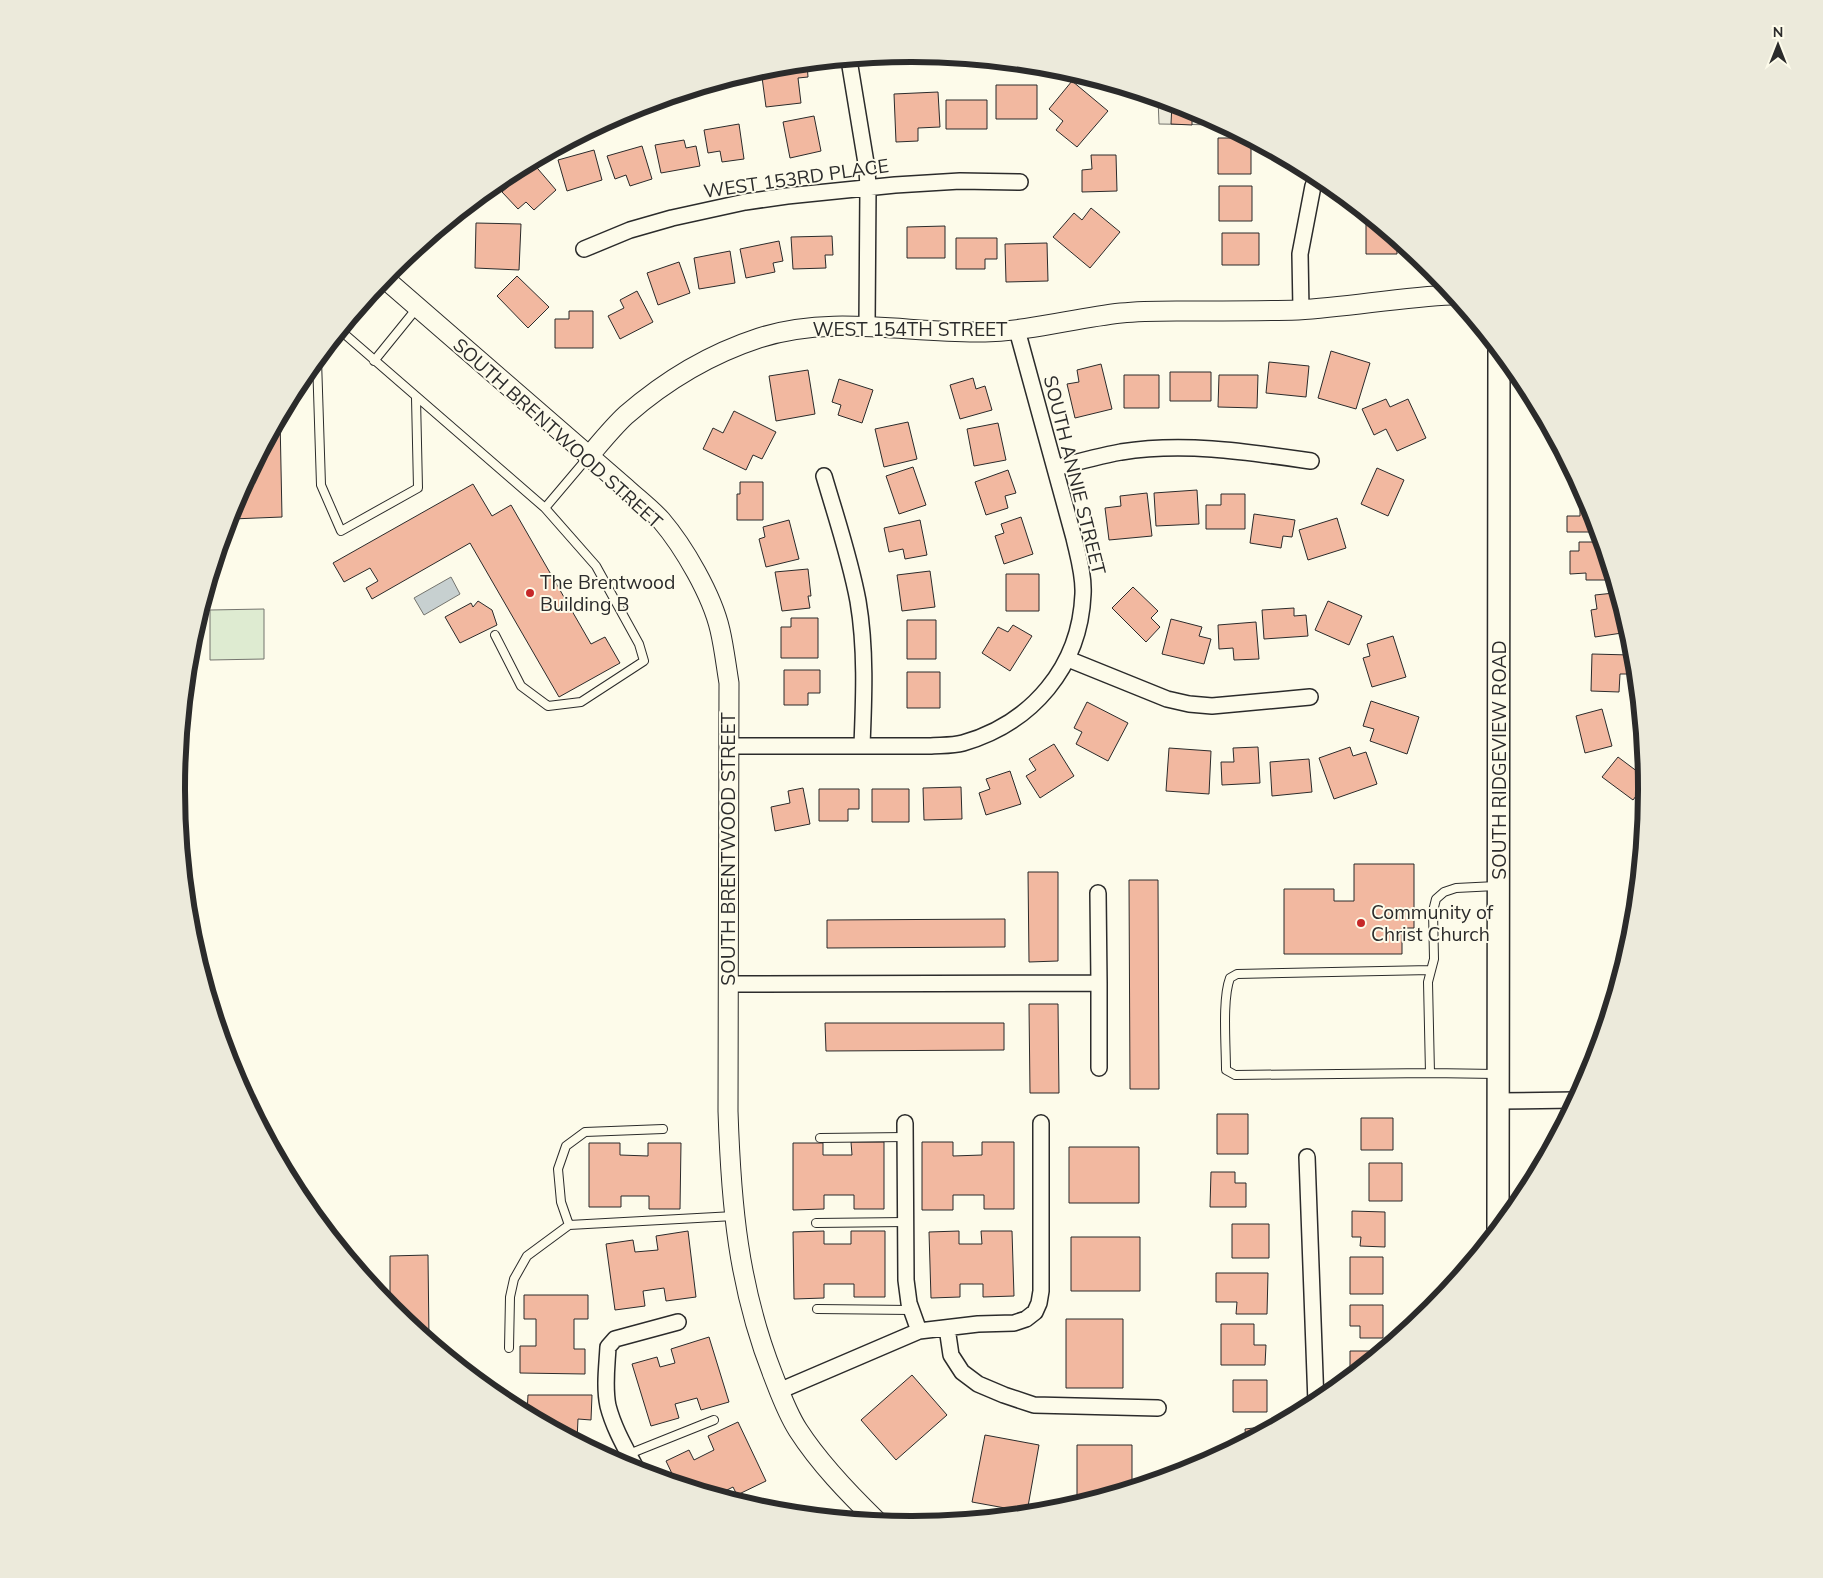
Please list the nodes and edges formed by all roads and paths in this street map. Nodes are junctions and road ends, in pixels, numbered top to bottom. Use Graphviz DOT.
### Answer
graph roads {
  1 [pos="850,65"];
  2 [pos="1020,182"];
  3 [pos="1313,186"];
  4 [pos="868,188"];
  5 [pos="584,249"];
  6 [pos="390,283"];
  7 [pos="1444,295"];
  8 [pos="417,308"];
  9 [pos="1301,310"];
  10 [pos="867,326"];
  11 [pos="1017,330"];
  12 [pos="345,335"];
  13 [pos="374,361"];
  14 [pos="1499,362"];
  15 [pos="317,371"];
  16 [pos="416,398"];
  17 [pos="589,456"];
  18 [pos="1311,461"];
  19 [pos="1055,468"];
  20 [pos="824,476"];
  21 [pos="545,508"];
  22 [pos="495,635"];
  23 [pos="1068,659"];
  24 [pos="1310,697"];
  25 [pos="862,745"];
  26 [pos="728,746"];
  27 [pos="1498,886"];
  28 [pos="1098,893"];
  29 [pos="1431,970"];
  30 [pos="1098,983"];
  31 [pos="728,984"];
  32 [pos="1099,1068"];
  33 [pos="1430,1074"];
  34 [pos="1498,1074"];
  35 [pos="1568,1100"];
  36 [pos="1498,1101"];
  37 [pos="1041,1123"];
  38 [pos="663,1129"];
  39 [pos="905,1130"];
  40 [pos="820,1138"];
  41 [pos="1307,1157"];
  42 [pos="734,1216"];
  43 [pos="1498,1217"];
  44 [pos="906,1222"];
  45 [pos="816,1223"];
  46 [pos="569,1225"];
  47 [pos="817,1309"];
  48 [pos="911,1310"];
  49 [pos="678,1322"];
  50 [pos="947,1328"];
  51 [pos="919,1331"];
  52 [pos="509,1348"];
  53 [pos="779,1391"];
  54 [pos="1316,1393"];
  55 [pos="1158,1408"];
  56 [pos="714,1420"];
  57 [pos="629,1454"];
  58 [pos="632,1459"];
  59 [pos="870,1514"];
  1 -- 4 [label="street"];
  2 -- 4 [label="street, WEST 153RD PLACE"];
  3 -- 9 [label="street"];
  4 -- 5 [label="street, WEST 153RD PLACE"];
  4 -- 10 [label="street"];
  6 -- 8 [label="street, SOUTH BRENTWOOD STREET"];
  7 -- 9 [label="street, WEST 154TH STREET"];
  8 -- 13 [label="lane"];
  8 -- 17 [label="street, SOUTH BRENTWOOD STREET"];
  9 -- 11 [label="street, WEST 154TH STREET"];
  10 -- 11 [label="street, WEST 154TH STREET"];
  10 -- 17 [label="street, WEST 154TH STREET"];
  11 -- 19 [label="street, SOUTH ANNIE STREET"];
  12 -- 13 [label="lane"];
  13 -- 16 [label="lane"];
  14 -- 27 [label="main road, SOUTH RIDGEVIEW ROAD"];
  15 -- 16 [label="lane"];
  16 -- 21 [label="lane"];
  17 -- 21 [label="lane"];
  17 -- 26 [label="street, SOUTH BRENTWOOD STREET"];
  18 -- 19 [label="street"];
  19 -- 23 [label="street, SOUTH ANNIE STREET"];
  20 -- 25 [label="street"];
  21 -- 22 [label="lane"];
  23 -- 24 [label="street"];
  23 -- 25 [label="street, SOUTH ANNIE STREET"];
  25 -- 26 [label="street, SOUTH ANNIE STREET"];
  26 -- 31 [label="street, SOUTH BRENTWOOD STREET"];
  27 -- 29 [label="lane"];
  27 -- 34 [label="main road, SOUTH RIDGEVIEW ROAD"];
  28 -- 30 [label="street"];
  29 -- 33 [label="lane"];
  29 -- 33 [label="lane"];
  30 -- 31 [label="street"];
  30 -- 32 [label="street"];
  31 -- 42 [label="street, SOUTH BRENTWOOD STREET"];
  33 -- 34 [label="lane"];
  34 -- 36 [label="main road, SOUTH RIDGEVIEW ROAD"];
  35 -- 36 [label="street"];
  36 -- 43 [label="main road, SOUTH RIDGEVIEW ROAD"];
  37 -- 50 [label="street"];
  38 -- 46 [label="lane"];
  39 -- 40 [label="lane"];
  39 -- 44 [label="street"];
  41 -- 54 [label="street"];
  42 -- 46 [label="lane"];
  42 -- 53 [label="street, SOUTH BRENTWOOD STREET"];
  44 -- 45 [label="lane"];
  44 -- 48 [label="street"];
  46 -- 52 [label="lane"];
  47 -- 48 [label="lane"];
  48 -- 51 [label="street"];
  49 -- 57 [label="street"];
  50 -- 51 [label="street"];
  50 -- 55 [label="street"];
  51 -- 53 [label="street"];
  53 -- 59 [label="street, SOUTH BRENTWOOD STREET"];
  56 -- 57 [label="lane"];
  57 -- 58 [label="street"];
}
